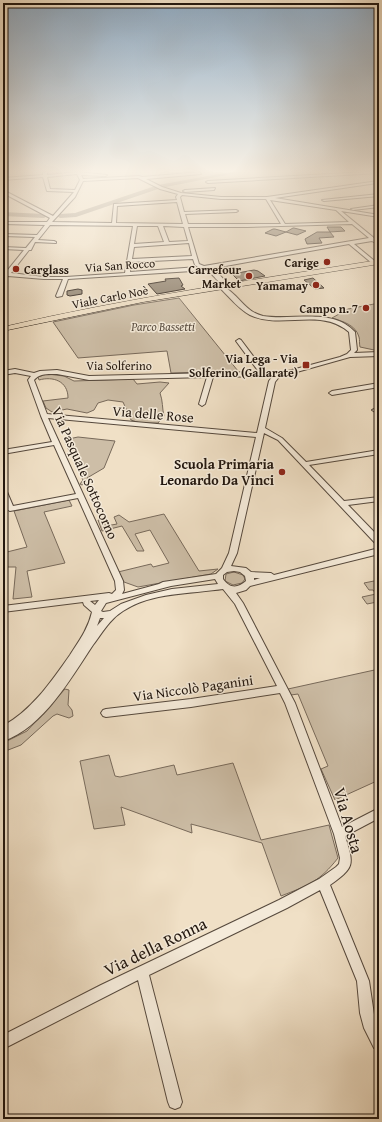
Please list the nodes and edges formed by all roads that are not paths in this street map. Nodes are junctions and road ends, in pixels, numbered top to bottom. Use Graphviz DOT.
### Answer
graph roads {
  1 [pos="49,224"];
  2 [pos="72,224"];
  3 [pos="306,224"];
  4 [pos="354,224"];
  5 [pos="114,225"];
  6 [pos="135,225"];
  7 [pos="160,225"];
  8 [pos="284,225"];
  9 [pos="186,226"];
  10 [pos="3,236"];
  11 [pos="39,236"];
  12 [pos="379,238"];
  13 [pos="373,239"];
  14 [pos="35,241"];
  15 [pos="54,242"];
  16 [pos="190,242"];
  17 [pos="167,243"];
  18 [pos="350,243"];
  19 [pos="379,244"];
  20 [pos="131,246"];
  21 [pos="3,248"];
  22 [pos="29,248"];
  23 [pos="195,257"];
  24 [pos="129,261"];
  25 [pos="378,264"];
  26 [pos="3,268"];
  27 [pos="13,268"];
  28 [pos="203,268"];
  29 [pos="8,274"];
  30 [pos="127,274"];
  31 [pos="66,278"];
  32 [pos="3,279"];
  33 [pos="224,286"];
  34 [pos="59,296"];
  35 [pos="3,331"];
  36 [pos="239,341"];
  37 [pos="352,352"];
  38 [pos="379,353"];
  39 [pos="3,373"];
  40 [pos="263,374"];
  41 [pos="35,375"];
  42 [pos="211,375"];
  43 [pos="237,375"];
  44 [pos="277,376"];
  45 [pos="272,381"];
  46 [pos="379,385"];
  47 [pos="332,393"];
  48 [pos="202,404"];
  49 [pos="44,416"];
  50 [pos="259,435"];
  51 [pos="280,439"];
  52 [pos="56,443"];
  53 [pos="3,452"];
  54 [pos="379,452"];
  55 [pos="304,464"];
  56 [pos="3,492"];
  57 [pos="79,496"];
  58 [pos="379,499"];
  59 [pos="342,504"];
  60 [pos="379,542"];
  61 [pos="379,551"];
  62 [pos="233,552"];
  63 [pos="226,569"];
  64 [pos="240,569"];
  65 [pos="249,575"];
  66 [pos="218,576"];
  67 [pos="278,576"];
  68 [pos="119,582"];
  69 [pos="168,585"];
  70 [pos="245,586"];
  71 [pos="225,587"];
  72 [pos="136,590"];
  73 [pos="177,592"];
  74 [pos="116,595"];
  75 [pos="74,601"];
  76 [pos="238,603"];
  77 [pos="98,608"];
  78 [pos="3,609"];
  79 [pos="113,614"];
  80 [pos="283,689"];
  81 [pos="106,713"];
  82 [pos="3,731"];
  83 [pos="3,737"];
  84 [pos="379,813"];
  85 [pos="339,834"];
  86 [pos="322,883"];
  87 [pos="142,972"];
  88 [pos="3,1042"];
  89 [pos="379,1043"];
  90 [pos="175,1102"];
  1 -- 11 [label="street"];
  2 -- 5 [label="street"];
  3 -- 8 [label="street"];
  4 -- 13 [label="street"];
  5 -- 6 [label="street"];
  6 -- 7 [label="street"];
  6 -- 20 [label="street"];
  7 -- 9 [label="street"];
  7 -- 17 [label="street"];
  8 -- 9 [label="street"];
  9 -- 16 [label="street"];
  10 -- 11 [label="street"];
  11 -- 14 [label="street"];
  12 -- 13 [label="street, Via San Rocco"];
  13 -- 18 [label="street, Via San Rocco"];
  13 -- 19 [label="street"];
  14 -- 15 [label="street"];
  14 -- 22 [label="street"];
  16 -- 17 [label="street"];
  16 -- 23 [label="street"];
  17 -- 20 [label="street"];
  18 -- 25 [label="street"];
  18 -- 28 [label="street, Via San Rocco"];
  20 -- 24 [label="street"];
  21 -- 22 [label="street"];
  22 -- 27 [label="street"];
  23 -- 24 [label="street"];
  23 -- 28 [label="street"];
  24 -- 30 [label="street"];
  25 -- 33 [label="main road, Viale Carlo Noè"];
  26 -- 27 [label="street"];
  27 -- 29 [label="street"];
  28 -- 30 [label="street, Via San Rocco"];
  28 -- 33 [label="street"];
  29 -- 31 [label="street, Via San Rocco"];
  29 -- 32 [label="street"];
  30 -- 31 [label="street, Via San Rocco"];
  31 -- 34 [label="street, Via San Rocco"];
  33 -- 35 [label="main road, Viale Carlo Noè"];
  33 -- 37 [label="street"];
  36 -- 40 [label="street"];
  37 -- 38 [label="street"];
  37 -- 44 [label="street"];
  39 -- 41 [label="street, Via Solferino"];
  40 -- 43 [label="street, Via Solferino"];
  40 -- 44 [label="street, Via Solferino"];
  41 -- 42 [label="street, Via Solferino"];
  41 -- 49 [label="street, Via Pasquale Sottocorno"];
  42 -- 43 [label="street, Via Solferino"];
  42 -- 48 [label="street"];
  43 -- 45 [label="street, Via Solferino"];
  44 -- 45 [label="street"];
  45 -- 50 [label="street"];
  46 -- 47 [label="street"];
  49 -- 50 [label="street, Via delle Rose"];
  49 -- 52 [label="street, Via Pasquale Sottocorno"];
  50 -- 51 [label="street"];
  50 -- 51 [label="street"];
  50 -- 62 [label="street"];
  51 -- 55 [label="street"];
  52 -- 53 [label="street"];
  52 -- 57 [label="street, Via Pasquale Sottocorno"];
  54 -- 55 [label="street"];
  55 -- 59 [label="street"];
  56 -- 57 [label="street"];
  57 -- 68 [label="street, Via Pasquale Sottocorno"];
  58 -- 59 [label="street"];
  59 -- 60 [label="street"];
  61 -- 67 [label="street"];
  62 -- 63 [label="street"];
  62 -- 64 [label="street"];
  63 -- 64 [label="street"];
  63 -- 66 [label="street"];
  64 -- 65 [label="street"];
  65 -- 67 [label="street"];
  65 -- 70 [label="street"];
  66 -- 69 [label="street"];
  66 -- 71 [label="street, Via Aosta"];
  67 -- 70 [label="street"];
  68 -- 72 [label="street"];
  68 -- 74 [label="street"];
  69 -- 72 [label="street"];
  69 -- 77 [label="street"];
  70 -- 71 [label="street"];
  70 -- 76 [label="street"];
  71 -- 73 [label="street"];
  71 -- 76 [label="street, Via Aosta"];
  72 -- 74 [label="street"];
  73 -- 77 [label="street"];
  73 -- 79 [label="street"];
  74 -- 75 [label="street"];
  75 -- 77 [label="street"];
  75 -- 78 [label="street"];
  76 -- 80 [label="street, Via Aosta"];
  77 -- 79 [label="street"];
  77 -- 82 [label="street"];
  79 -- 83 [label="street"];
  80 -- 81 [label="street, Via Niccolò Paganini"];
  80 -- 85 [label="street, Via Aosta"];
  84 -- 85 [label="street"];
  85 -- 86 [label="street, Via Aosta"];
  86 -- 87 [label="street, Via della Ronna"];
  86 -- 89 [label="street"];
  87 -- 88 [label="street, Via della Ronna"];
  87 -- 90 [label="street"];
}
